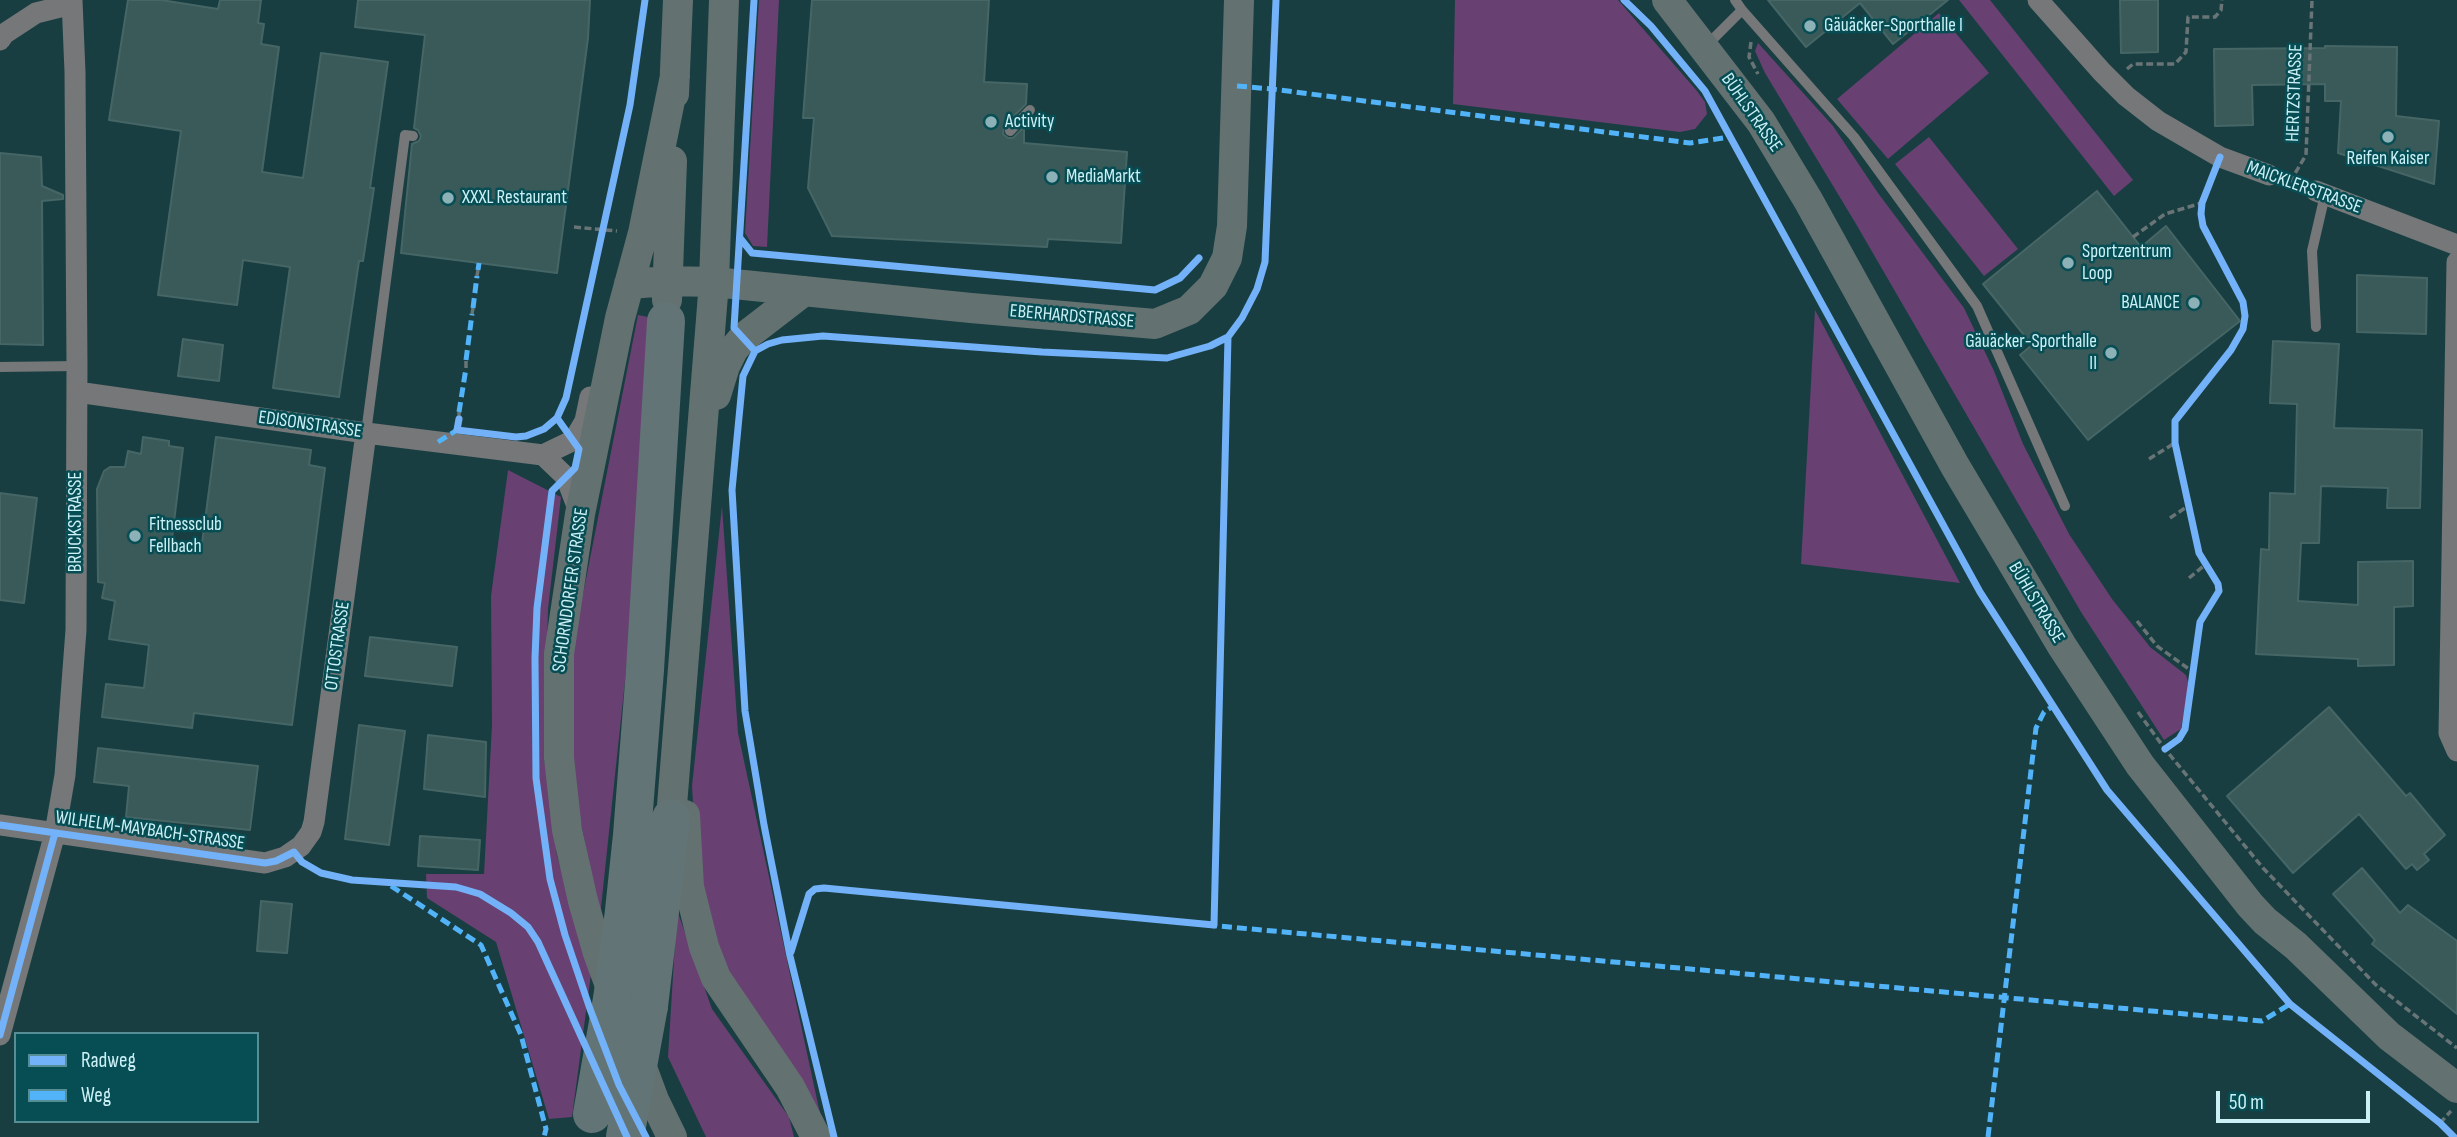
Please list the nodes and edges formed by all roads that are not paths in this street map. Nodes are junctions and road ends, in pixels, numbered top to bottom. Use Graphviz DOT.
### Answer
graph roads {
  1 [pos="678,0"];
  2 [pos="724,0"];
  3 [pos="1240,0"];
  4 [pos="1667,0"];
  5 [pos="1735,0"];
  6 [pos="2038,0"];
  7 [pos="72,2"];
  8 [pos="1738,14"];
  9 [pos="0,40"];
  10 [pos="1704,48"];
  11 [pos="675,76"];
  12 [pos="1030,110"];
  13 [pos="1010,131"];
  14 [pos="413,136"];
  15 [pos="2269,175"];
  16 [pos="2321,193"];
  17 [pos="2457,245"];
  18 [pos="2457,262"];
  19 [pos="668,281"];
  20 [pos="714,282"];
  21 [pos="629,284"];
  22 [pos="804,291"];
  23 [pos="620,318"];
  24 [pos="666,321"];
  25 [pos="2316,327"];
  26 [pos="77,366"];
  27 [pos="0,367"];
  28 [pos="77,392"];
  29 [pos="366,433"];
  30 [pos="703,435"];
  31 [pos="543,455"];
  32 [pos="2065,506"];
  33 [pos="580,514"];
  34 [pos="2454,656"];
  35 [pos="2457,751"];
  36 [pos="672,800"];
  37 [pos="0,825"];
  38 [pos="55,833"];
  39 [pos="294,852"];
  40 [pos="0,1035"];
  41 [pos="2457,1088"];
  42 [pos="590,1125"];
  43 [pos="625,1137"];
  44 [pos="672,1137"];
  45 [pos="816,1137"];
  1 -- 11 [label="main road"];
  2 -- 20 [label="main road"];
  3 -- 22 [label="main road, EBERHARDSTRASSE"];
  4 -- 10 [label="main road, BÜHLSTRASSE"];
  5 -- 8 [label="lane"];
  6 -- 15 [label="street, MAICKLERSTRASSE"];
  7 -- 9 [label="street"];
  7 -- 26 [label="street, BRUCKSTRASSE"];
  8 -- 10 [label="lane"];
  8 -- 32 [label="lane"];
  10 -- 41 [label="main road, BÜHLSTRASSE"];
  11 -- 19 [label="main road"];
  11 -- 21 [label="main road, SCHORNDORFER STRASSE"];
  12 -- 13 [label="lane"];
  14 -- 29 [label="lane"];
  16 -- 17 [label="street, MAICKLERSTRASSE"];
  16 -- 25 [label="lane"];
  18 -- 34 [label="street"];
  19 -- 20 [label="main road, EBERHARDSTRASSE"];
  19 -- 21 [label="main road, EBERHARDSTRASSE"];
  19 -- 24 [label="main road"];
  20 -- 22 [label="main road, EBERHARDSTRASSE"];
  20 -- 30 [label="main road"];
  21 -- 23 [label="main road, SCHORNDORFER STRASSE"];
  22 -- 30 [label="main road"];
  23 -- 31 [label="street"];
  23 -- 33 [label="main road, SCHORNDORFER STRASSE"];
  24 -- 42 [label="highway, bridge"];
  26 -- 27 [label="lane"];
  26 -- 28 [label="street, BRUCKSTRASSE"];
  28 -- 29 [label="street, EDISONSTRASSE"];
  28 -- 38 [label="street, BRUCKSTRASSE"];
  29 -- 31 [label="street, EDISONSTRASSE"];
  29 -- 39 [label="street, OTTOSTRASSE"];
  30 -- 36 [label="main road"];
  31 -- 33 [label="street"];
  33 -- 44 [label="main road, SCHORNDORFER STRASSE"];
  34 -- 35 [label="street"];
  36 -- 43 [label="highway, bridge"];
  36 -- 45 [label="main road"];
  37 -- 38 [label="street, WILHELM-MAYBACH-STRASSE"];
  38 -- 39 [label="street, WILHELM-MAYBACH-STRASSE"];
  38 -- 40 [label="street, BRUCKSTRASSE"];
}
